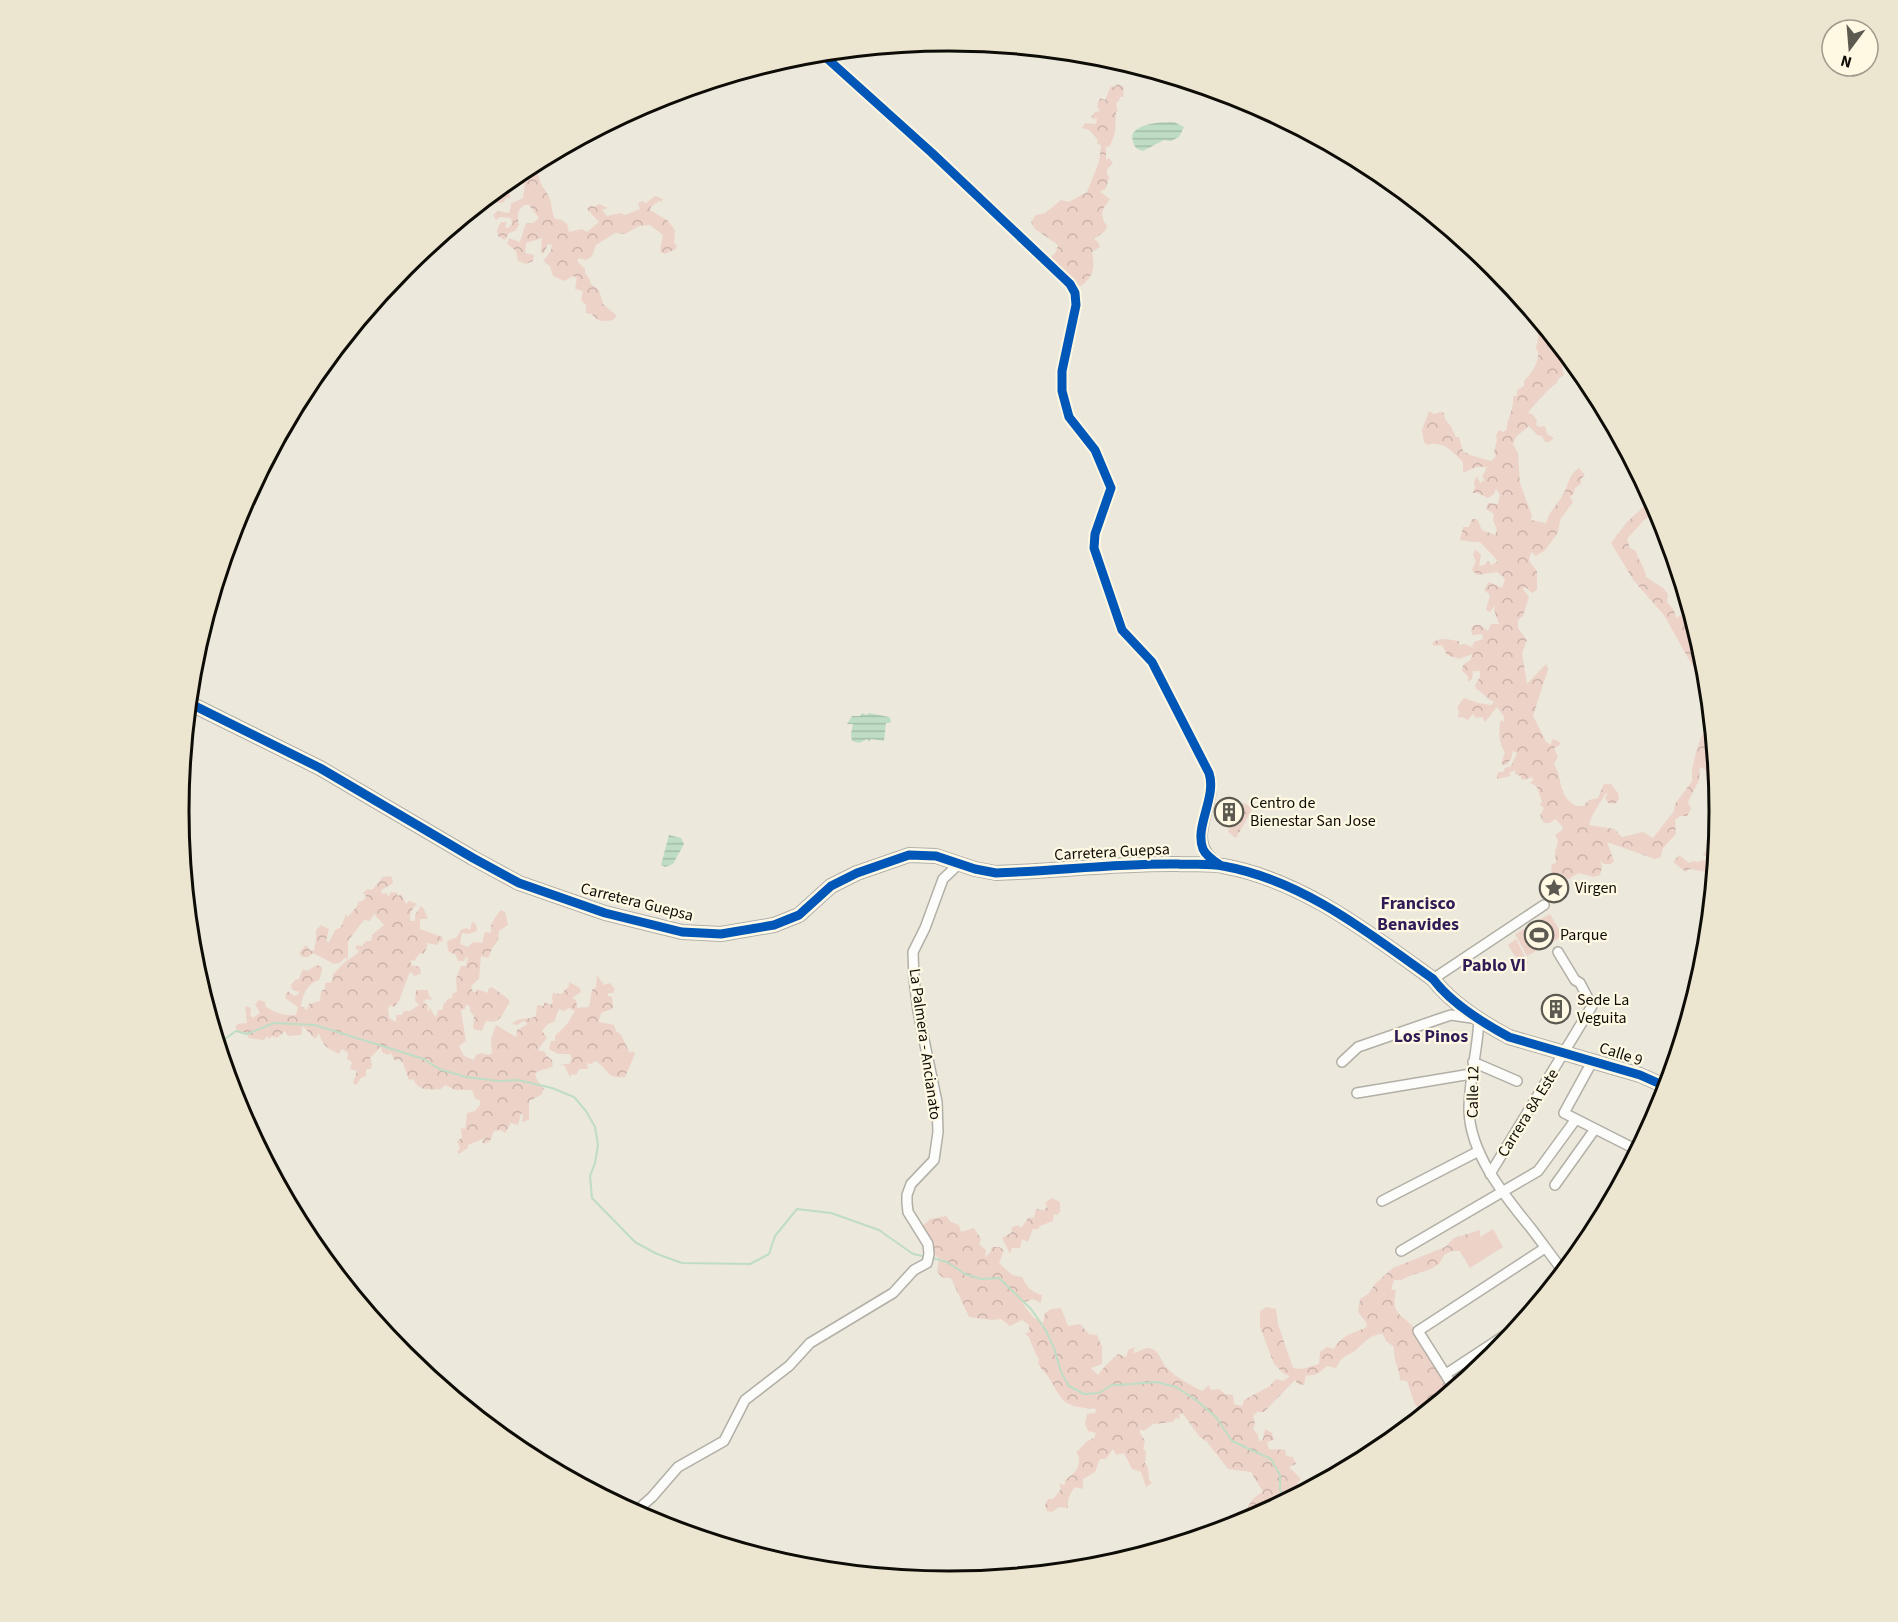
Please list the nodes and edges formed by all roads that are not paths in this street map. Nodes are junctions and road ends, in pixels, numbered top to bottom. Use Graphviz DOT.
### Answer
graph roads {
  1 [pos="829,61"];
  2 [pos="197,707"];
  3 [pos="960,862"];
  4 [pos="1220,865"];
  5 [pos="1544,905"];
  6 [pos="1557,952"];
  7 [pos="1433,979"];
  8 [pos="1479,1018"];
  9 [pos="1565,1053"];
  10 [pos="1593,1060"];
  11 [pos="1342,1062"];
  12 [pos="1473,1062"];
  13 [pos="1471,1074"];
  14 [pos="1517,1081"];
  15 [pos="1658,1083"];
  16 [pos="1357,1093"];
  17 [pos="1576,1119"];
  18 [pos="1595,1129"];
  19 [pos="1631,1147"];
  20 [pos="1479,1151"];
  21 [pos="1490,1174"];
  22 [pos="1555,1185"];
  23 [pos="1502,1191"];
  24 [pos="1382,1201"];
  25 [pos="1545,1248"];
  26 [pos="1401,1251"];
  27 [pos="1558,1265"];
  28 [pos="1487,1347"];
  29 [pos="1446,1374"];
  30 [pos="1450,1382"];
  31 [pos="642,1506"];
  1 -- 4 [label="street"];
  2 -- 3 [label="street, Carretera Guepsa"];
  3 -- 4 [label="street, Carretera Guepsa"];
  3 -- 31 [label="street, La Palmera - Ancianato"];
  4 -- 7 [label="street, Carretera Guepsa"];
  5 -- 7 [label="street"];
  6 -- 9 [label="street, Carrera 8A Este"];
  7 -- 8 [label="street"];
  8 -- 9 [label="street, Calle 9"];
  8 -- 11 [label="street"];
  8 -- 12 [label="street, Calle 12"];
  9 -- 10 [label="street, Calle 9"];
  9 -- 21 [label="street, Carrera 8A Este"];
  10 -- 15 [label="street, Calle 9"];
  10 -- 17 [label="street"];
  12 -- 13 [label="street, Calle 12"];
  12 -- 14 [label="street"];
  13 -- 16 [label="street"];
  13 -- 20 [label="street, Calle 12"];
  17 -- 18 [label="street"];
  17 -- 23 [label="street"];
  18 -- 19 [label="street"];
  18 -- 22 [label="street"];
  20 -- 21 [label="street, Calle 12"];
  20 -- 24 [label="street"];
  21 -- 23 [label="street, Calle 12"];
  23 -- 25 [label="street, Calle 12"];
  23 -- 26 [label="street"];
  25 -- 27 [label="street, Calle 12"];
  25 -- 29 [label="street"];
  28 -- 29 [label="street"];
  29 -- 30 [label="street"];
}
